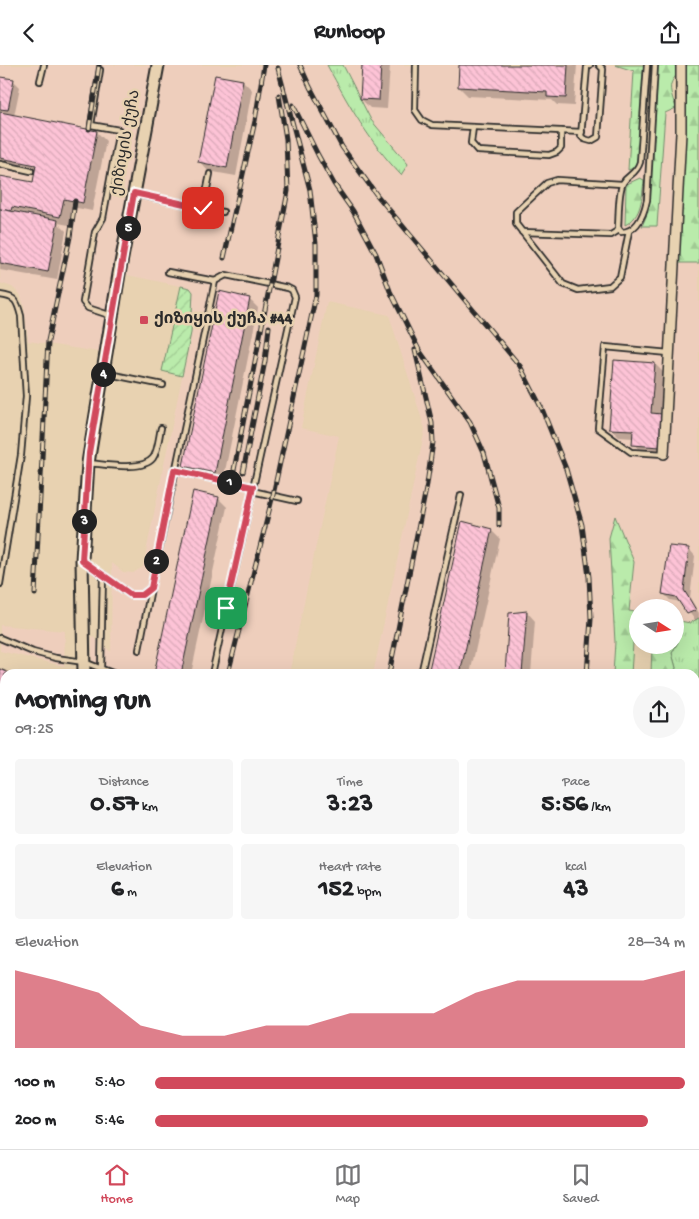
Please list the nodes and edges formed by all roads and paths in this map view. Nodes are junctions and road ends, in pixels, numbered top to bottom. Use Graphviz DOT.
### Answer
graph roads {
  1 [pos="44,65"];
  2 [pos="158,65"];
  3 [pos="416,65"];
  4 [pos="590,65"];
  5 [pos="599,65"];
  6 [pos="647,65"];
  7 [pos="655,65"];
  8 [pos="681,65"];
  9 [pos="100,70"];
  10 [pos="40,81"];
  11 [pos="473,127"];
  12 [pos="561,131"];
  13 [pos="582,132"];
  14 [pos="0,164"];
  15 [pos="31,171"];
  16 [pos="210,174"];
  17 [pos="622,184"];
  18 [pos="134,193"];
  19 [pos="203,208"];
  20 [pos="223,212"];
  21 [pos="619,230"];
  22 [pos="629,231"];
  23 [pos="522,232"];
  24 [pos="168,272"];
  25 [pos="215,281"];
  26 [pos="0,295"];
  27 [pos="112,316"];
  28 [pos="669,353"];
  29 [pos="103,373"];
  30 [pos="164,385"];
  31 [pos="161,428"];
  32 [pos="664,454"];
  33 [pos="88,463"];
  34 [pos="174,470"];
  35 [pos="253,489"];
  36 [pos="461,495"];
  37 [pos="297,501"];
  38 [pos="82,560"];
  39 [pos="103,575"];
  40 [pos="0,584"];
  41 [pos="151,588"];
  42 [pos="0,638"];
  43 [pos="139,651"];
  44 [pos="84,661"];
  45 [pos="101,668"];
  46 [pos="84,669"];
  47 [pos="213,669"];
  48 [pos="422,669"];
  1 -- 10 [label="lane"];
  2 -- 18 [label="street, ქიზიყის ქუჩა"];
  3 -- 11 [label="lane"];
  4 -- 13 [label="lane"];
  5 -- 13 [label="lane"];
  6 -- 17 [label="lane"];
  7 -- 22 [label="lane"];
  8 -- 28 [label="street"];
  9 -- 27 [label="lane"];
  11 -- 12 [label="lane"];
  11 -- 12 [label="lane"];
  12 -- 13 [label="lane"];
  14 -- 15 [label="lane"];
  16 -- 19 [label="lane"];
  17 -- 21 [label="lane"];
  17 -- 23 [label="lane"];
  18 -- 19 [label="lane"];
  18 -- 27 [label="street, ქიზიყის ქუჩა"];
  19 -- 20 [label="lane"];
  21 -- 22 [label="lane"];
  21 -- 23 [label="lane"];
  22 -- 23 [label="lane"];
  24 -- 25 [label="lane"];
  25 -- 34 [label="lane"];
  25 -- 35 [label="lane"];
  26 -- 40 [label="lane"];
  27 -- 29 [label="street, ქიზიყის ქუჩა"];
  28 -- 32 [label="street"];
  28 -- 32 [label="lane"];
  29 -- 30 [label="lane"];
  29 -- 33 [label="street, ქიზიყის ქუჩა"];
  31 -- 33 [label="lane"];
  33 -- 38 [label="street, ქიზიყის ქუჩა"];
  34 -- 35 [label="lane"];
  34 -- 41 [label="lane"];
  35 -- 37 [label="lane"];
  35 -- 47 [label="lane"];
  36 -- 48 [label="lane"];
  38 -- 39 [label="lane"];
  38 -- 44 [label="street, ქიზიყის ქუჩა"];
  39 -- 41 [label="lane"];
  39 -- 45 [label="lane"];
  41 -- 43 [label="lane"];
  42 -- 44 [label="lane"];
  44 -- 45 [label="lane"];
  44 -- 46 [label="street, ქიზიყის ქუჩა"];
}
